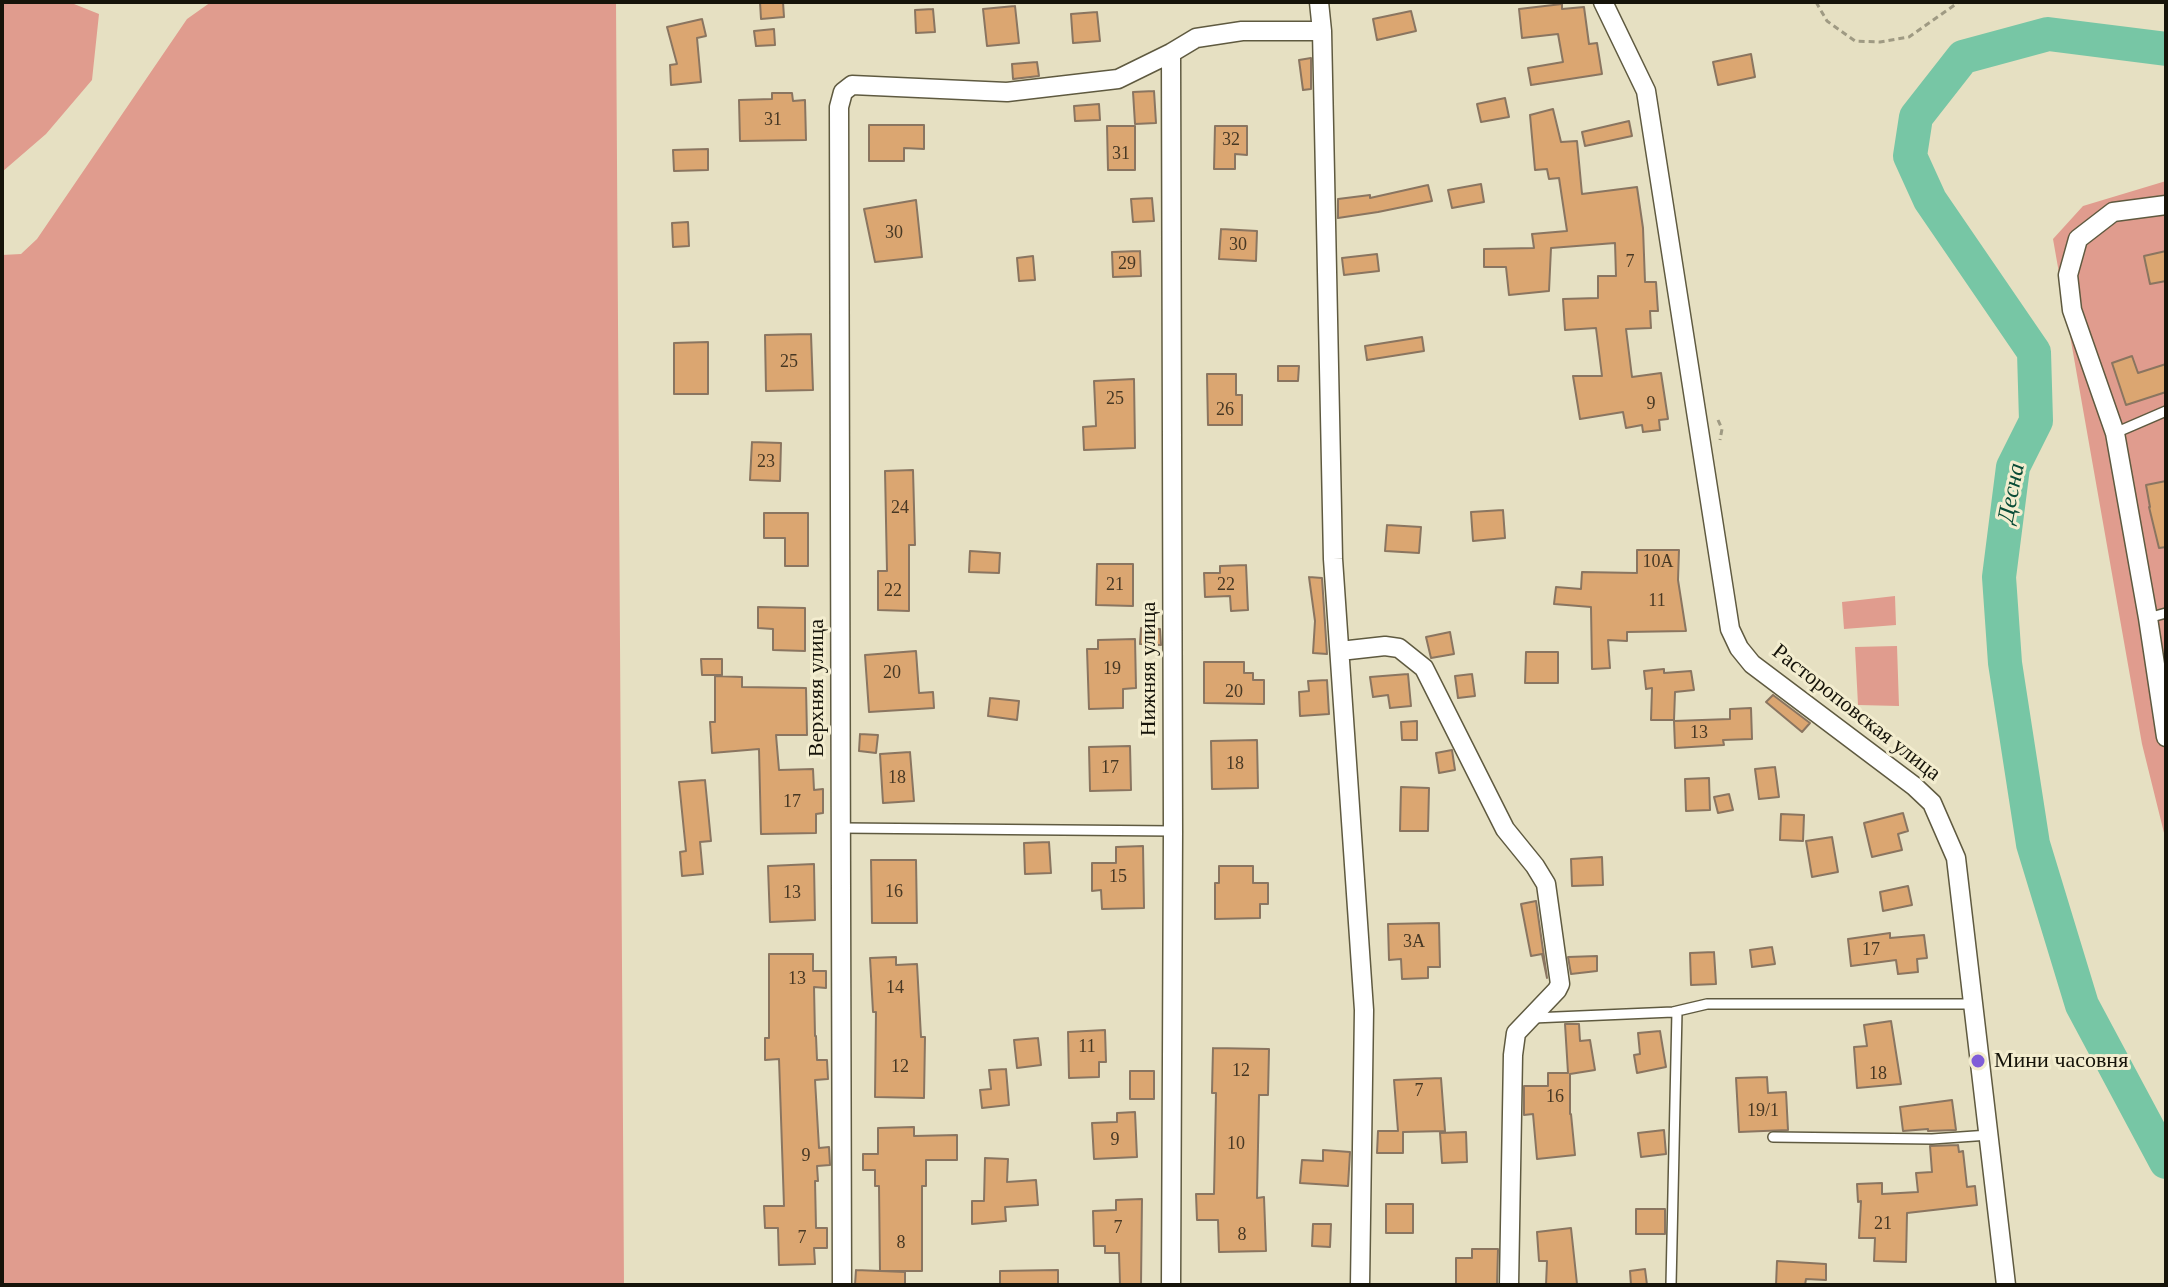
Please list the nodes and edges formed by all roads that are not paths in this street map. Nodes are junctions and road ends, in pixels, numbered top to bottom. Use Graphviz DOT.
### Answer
graph roads {
  1 [pos="1319,2"];
  2 [pos="1603,2"];
  3 [pos="1322,31"];
  4 [pos="1171,53"];
  5 [pos="2166,205"];
  6 [pos="2166,411"];
  7 [pos="2115,433"];
  8 [pos="2157,615"];
  9 [pos="1340,651"];
  10 [pos="2166,737"];
  11 [pos="842,828"];
  12 [pos="1173,831"];
  13 [pos="1973,1004"];
  14 [pos="1677,1011"];
  15 [pos="1528,1018"];
  16 [pos="1989,1135"];
  17 [pos="1773,1137"];
  18 [pos="842,1285"];
  19 [pos="1171,1285"];
  20 [pos="1360,1285"];
  21 [pos="1509,1285"];
  22 [pos="1671,1285"];
  23 [pos="2006,1285"];
  1 -- 3 [label="street"];
  2 -- 13 [label="street, Растороповская улица"];
  3 -- 4 [label="street"];
  3 -- 9 [label="street"];
  4 -- 11 [label="street, Верхняя улица"];
  4 -- 12 [label="street, Нижняя улица"];
  5 -- 7 [label="street"];
  6 -- 7 [label="lane"];
  7 -- 8 [label="street"];
  8 -- 10 [label="street"];
  9 -- 15 [label="street"];
  9 -- 20 [label="street"];
  11 -- 12 [label="lane"];
  11 -- 18 [label="street, Верхняя улица"];
  12 -- 19 [label="street, Нижняя улица"];
  13 -- 14 [label="lane"];
  13 -- 16 [label="street, Растороповская улица"];
  14 -- 15 [label="lane"];
  14 -- 22 [label="lane"];
  15 -- 21 [label="street"];
  16 -- 17 [label="lane"];
  16 -- 23 [label="street, Растороповская улица"];
}
